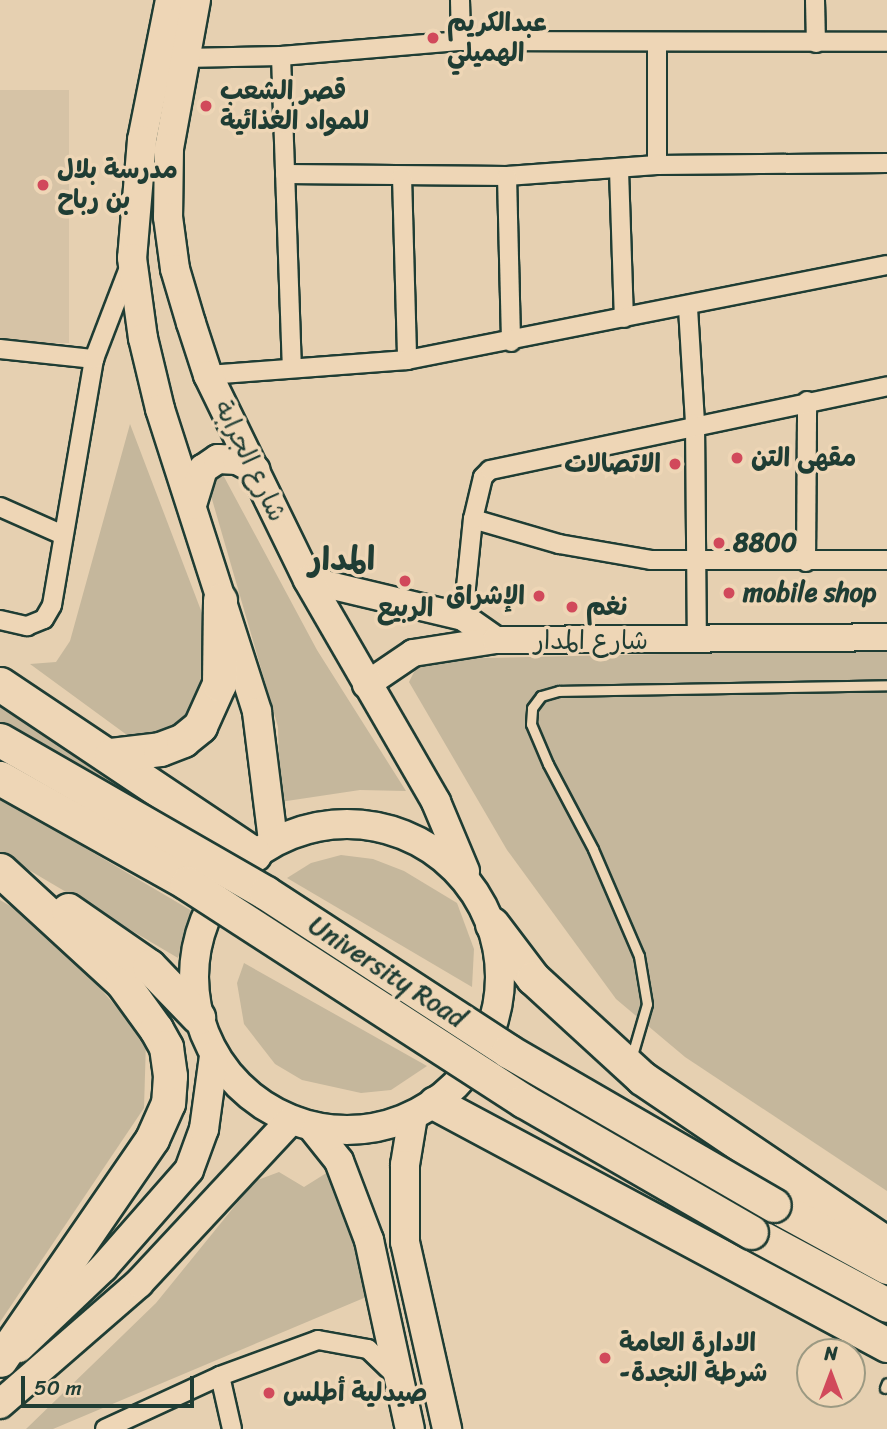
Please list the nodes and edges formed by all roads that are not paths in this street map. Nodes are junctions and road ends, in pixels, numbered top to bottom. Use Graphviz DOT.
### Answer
graph roads {
  1 [pos="170,0"];
  2 [pos="196,0"];
  3 [pos="460,0"];
  4 [pos="815,0"];
  5 [pos="461,41"];
  6 [pos="657,42"];
  7 [pos="887,42"];
  8 [pos="816,43"];
  9 [pos="281,56"];
  10 [pos="184,58"];
  11 [pos="887,163"];
  12 [pos="657,165"];
  13 [pos="620,170"];
  14 [pos="285,174"];
  15 [pos="402,176"];
  16 [pos="508,176"];
  17 [pos="132,258"];
  18 [pos="887,265"];
  19 [pos="688,308"];
  20 [pos="624,318"];
  21 [pos="511,342"];
  22 [pos="0,349"];
  23 [pos="94,359"];
  24 [pos="407,360"];
  25 [pos="292,366"];
  26 [pos="208,375"];
  27 [pos="887,386"];
  28 [pos="807,401"];
  29 [pos="695,423"];
  30 [pos="256,470"];
  31 [pos="191,505"];
  32 [pos="0,507"];
  33 [pos="473,519"];
  34 [pos="63,536"];
  35 [pos="887,560"];
  36 [pos="695,562"];
  37 [pos="806,562"];
  38 [pos="308,580"];
  39 [pos="220,600"];
  40 [pos="463,617"];
  41 [pos="0,620"];
  42 [pos="887,637"];
  43 [pos="496,640"];
  44 [pos="697,641"];
  45 [pos="0,684"];
  46 [pos="366,685"];
  47 [pos="887,685"];
  48 [pos="0,740"];
  49 [pos="111,755"];
  50 [pos="0,778"];
  51 [pos="263,848"];
  52 [pos="0,870"];
  53 [pos="471,885"];
  54 [pos="492,924"];
  55 [pos="198,1017"];
  56 [pos="214,1056"];
  57 [pos="629,1066"];
  58 [pos="424,1110"];
  59 [pos="301,1124"];
  60 [pos="887,1244"];
  61 [pos="887,1267"];
  62 [pos="887,1305"];
  63 [pos="887,1345"];
  64 [pos="0,1360"];
  65 [pos="0,1366"];
  66 [pos="220,1376"];
  67 [pos="400,1380"];
  68 [pos="0,1404"];
  69 [pos="105,1429"];
  70 [pos="232,1429"];
  71 [pos="410,1429"];
  72 [pos="447,1429"];
  1 -- 17 [label="main road"];
  2 -- 10 [label="main road, شارع الجرابة"];
  3 -- 5 [label="street"];
  4 -- 8 [label="street"];
  5 -- 6 [label="street"];
  5 -- 9 [label="street"];
  6 -- 8 [label="street"];
  6 -- 12 [label="street"];
  7 -- 8 [label="street"];
  9 -- 10 [label="street"];
  9 -- 14 [label="street"];
  10 -- 26 [label="main road, شارع الجرابة"];
  11 -- 12 [label="street"];
  12 -- 13 [label="street"];
  13 -- 16 [label="street"];
  13 -- 20 [label="street"];
  14 -- 15 [label="street"];
  14 -- 25 [label="street"];
  15 -- 16 [label="street"];
  15 -- 24 [label="street"];
  16 -- 21 [label="street"];
  17 -- 23 [label="street"];
  17 -- 31 [label="main road"];
  18 -- 19 [label="street"];
  19 -- 20 [label="street"];
  19 -- 29 [label="street"];
  20 -- 21 [label="street"];
  21 -- 24 [label="street"];
  22 -- 23 [label="street"];
  23 -- 34 [label="street"];
  24 -- 25 [label="street"];
  25 -- 26 [label="street"];
  26 -- 30 [label="main road, شارع الجرابة"];
  27 -- 28 [label="street"];
  28 -- 29 [label="street"];
  28 -- 37 [label="street"];
  29 -- 33 [label="street"];
  29 -- 36 [label="street"];
  30 -- 31 [label="main road"];
  30 -- 38 [label="main road, شارع الجرابة"];
  31 -- 39 [label="main road"];
  32 -- 34 [label="street"];
  33 -- 36 [label="street"];
  33 -- 40 [label="street"];
  34 -- 41 [label="street"];
  35 -- 37 [label="street"];
  36 -- 37 [label="street"];
  36 -- 44 [label="street"];
  38 -- 40 [label="street, شارع المدار"];
  38 -- 46 [label="main road, شارع الجرابة"];
  39 -- 49 [label="highway"];
  39 -- 51 [label="main road"];
  40 -- 43 [label="street, شارع المدار"];
  42 -- 44 [label="street, شارع المدار"];
  43 -- 44 [label="street, شارع المدار"];
  43 -- 46 [label="street"];
  45 -- 49 [label="highway"];
  46 -- 53 [label="main road, شارع الجرابة"];
  47 -- 57 [label="lane"];
  48 -- 61 [label="highway, University Road, bridge"];
  49 -- 51 [label="highway"];
  50 -- 62 [label="highway, University Road, bridge"];
  51 -- 53 [label="main road"];
  51 -- 55 [label="main road"];
  52 -- 55 [label="highway"];
  52 -- 64 [label="highway"];
  53 -- 54 [label="main road"];
  54 -- 57 [label="highway"];
  54 -- 58 [label="main road"];
  55 -- 56 [label="main road"];
  56 -- 59 [label="main road"];
  56 -- 65 [label="main road"];
  57 -- 60 [label="highway"];
  58 -- 59 [label="main road"];
  58 -- 63 [label="highway"];
  58 -- 72 [label="main road"];
  59 -- 67 [label="main road"];
  59 -- 68 [label="main road"];
  66 -- 67 [label="street"];
  66 -- 69 [label="street"];
  66 -- 70 [label="street"];
  67 -- 71 [label="main road"];
}
